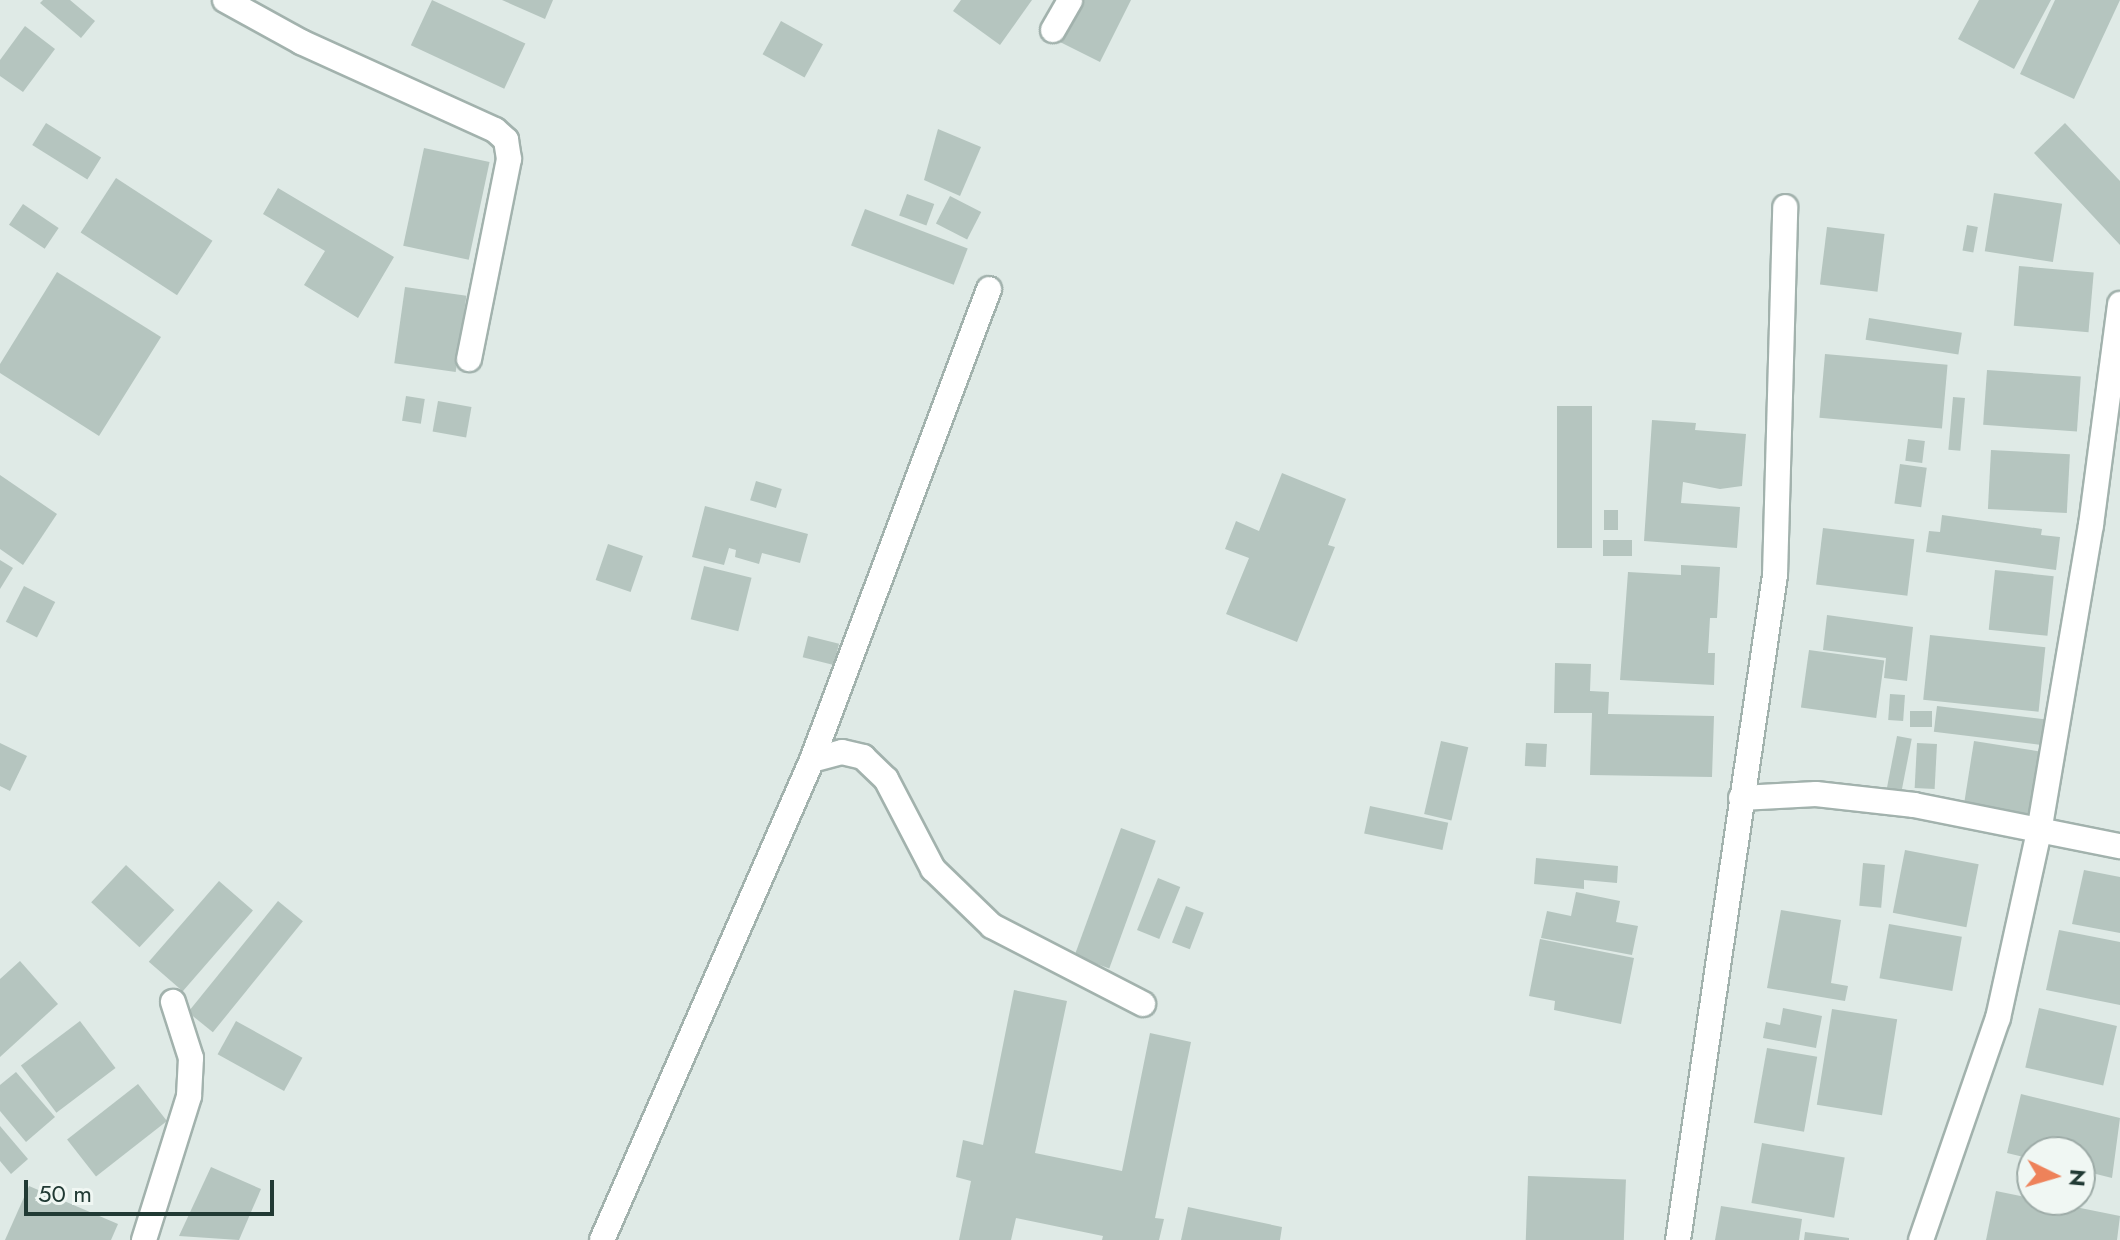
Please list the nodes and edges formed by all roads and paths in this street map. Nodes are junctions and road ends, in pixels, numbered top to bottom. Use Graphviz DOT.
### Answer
graph roads {
  1 [pos="225,0"];
  2 [pos="1070,0"];
  3 [pos="1053,30"];
  4 [pos="1785,207"];
  5 [pos="989,289"];
  6 [pos="2120,304"];
  7 [pos="469,359"];
  8 [pos="812,760"];
  9 [pos="1741,798"];
  10 [pos="2039,832"];
  11 [pos="2120,846"];
  12 [pos="173,1002"];
  13 [pos="1143,1004"];
  14 [pos="144,1240"];
  15 [pos="602,1240"];
  16 [pos="1678,1240"];
  17 [pos="1921,1240"];
  1 -- 7 [label="street"];
  2 -- 3 [label="street"];
  4 -- 9 [label="street"];
  5 -- 8 [label="street"];
  6 -- 10 [label="street"];
  8 -- 13 [label="street"];
  8 -- 15 [label="street"];
  9 -- 10 [label="street"];
  9 -- 16 [label="street"];
  10 -- 11 [label="street"];
  10 -- 17 [label="street"];
  12 -- 14 [label="street"];
}
